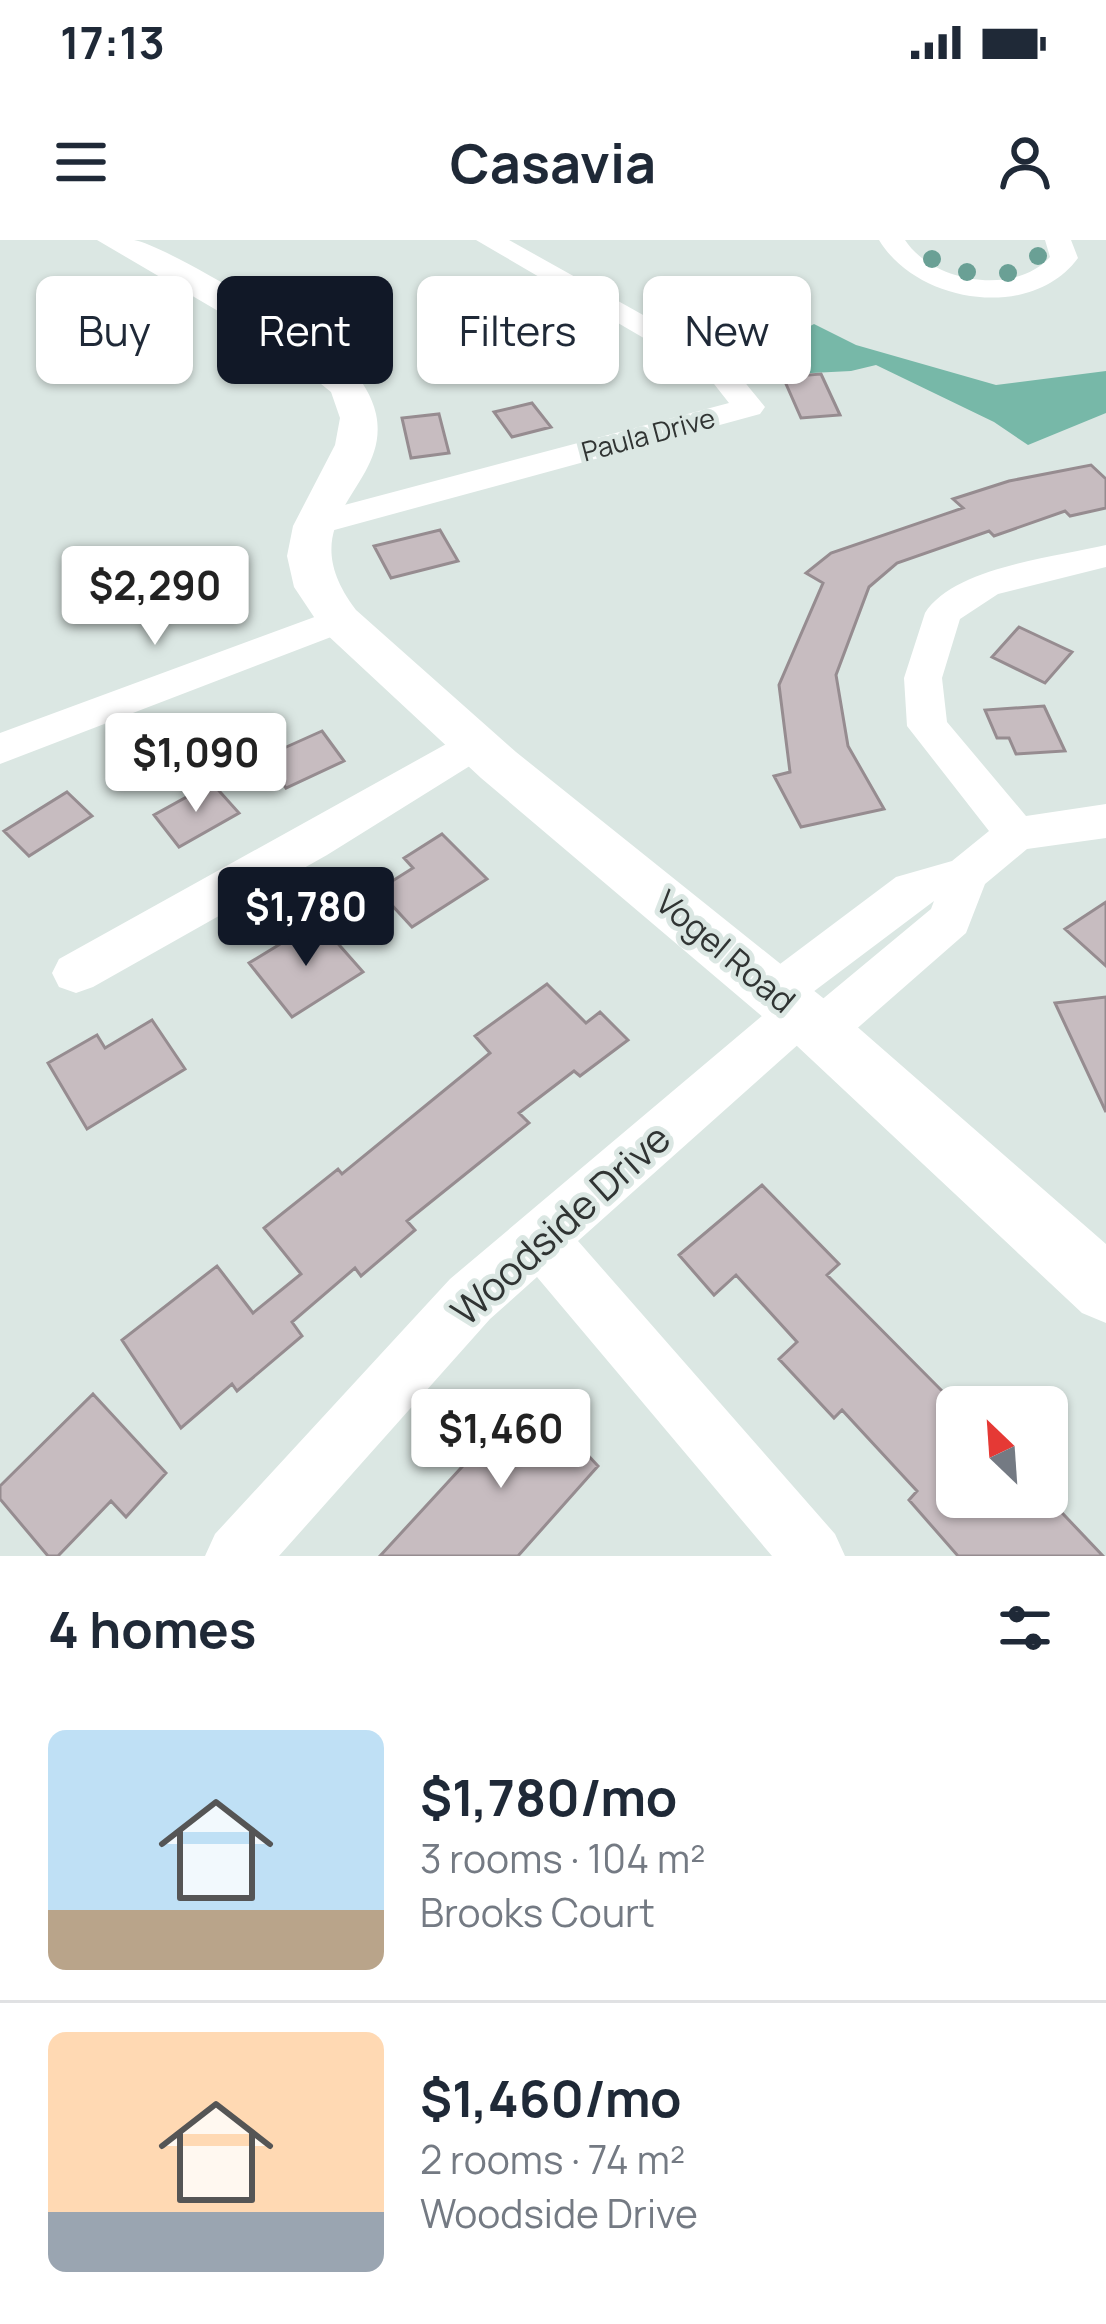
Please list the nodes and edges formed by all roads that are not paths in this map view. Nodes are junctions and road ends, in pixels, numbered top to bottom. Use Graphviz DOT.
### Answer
graph roads {
  1 [pos="113,240"];
  2 [pos="489,240"];
  3 [pos="892,240"];
  4 [pos="1058,240"];
  5 [pos="315,524"];
  6 [pos="1106,556"];
  7 [pos="339,620"];
  8 [pos="475,743"];
  9 [pos="0,749"];
  10 [pos="1106,821"];
  11 [pos="1016,834"];
  12 [pos="76,973"];
  13 [pos="799,1012"];
  14 [pos="538,1236"];
  15 [pos="1106,1289"];
  16 [pos="237,1556"];
  17 [pos="814,1556"];
  1 -- 5 [label="street"];
  2 -- 5 [label="street, Paula Drive"];
  3 -- 4 [label="street"];
  5 -- 7 [label="street, Vogel Road"];
  6 -- 11 [label="street"];
  7 -- 8 [label="street, Vogel Road"];
  7 -- 9 [label="street"];
  8 -- 12 [label="street"];
  8 -- 13 [label="street, Vogel Road"];
  10 -- 11 [label="street"];
  11 -- 13 [label="street, Woodside Drive"];
  13 -- 14 [label="street, Woodside Drive"];
  13 -- 15 [label="street, Vogel Road"];
  14 -- 16 [label="street, Woodside Drive"];
  14 -- 17 [label="street"];
}
